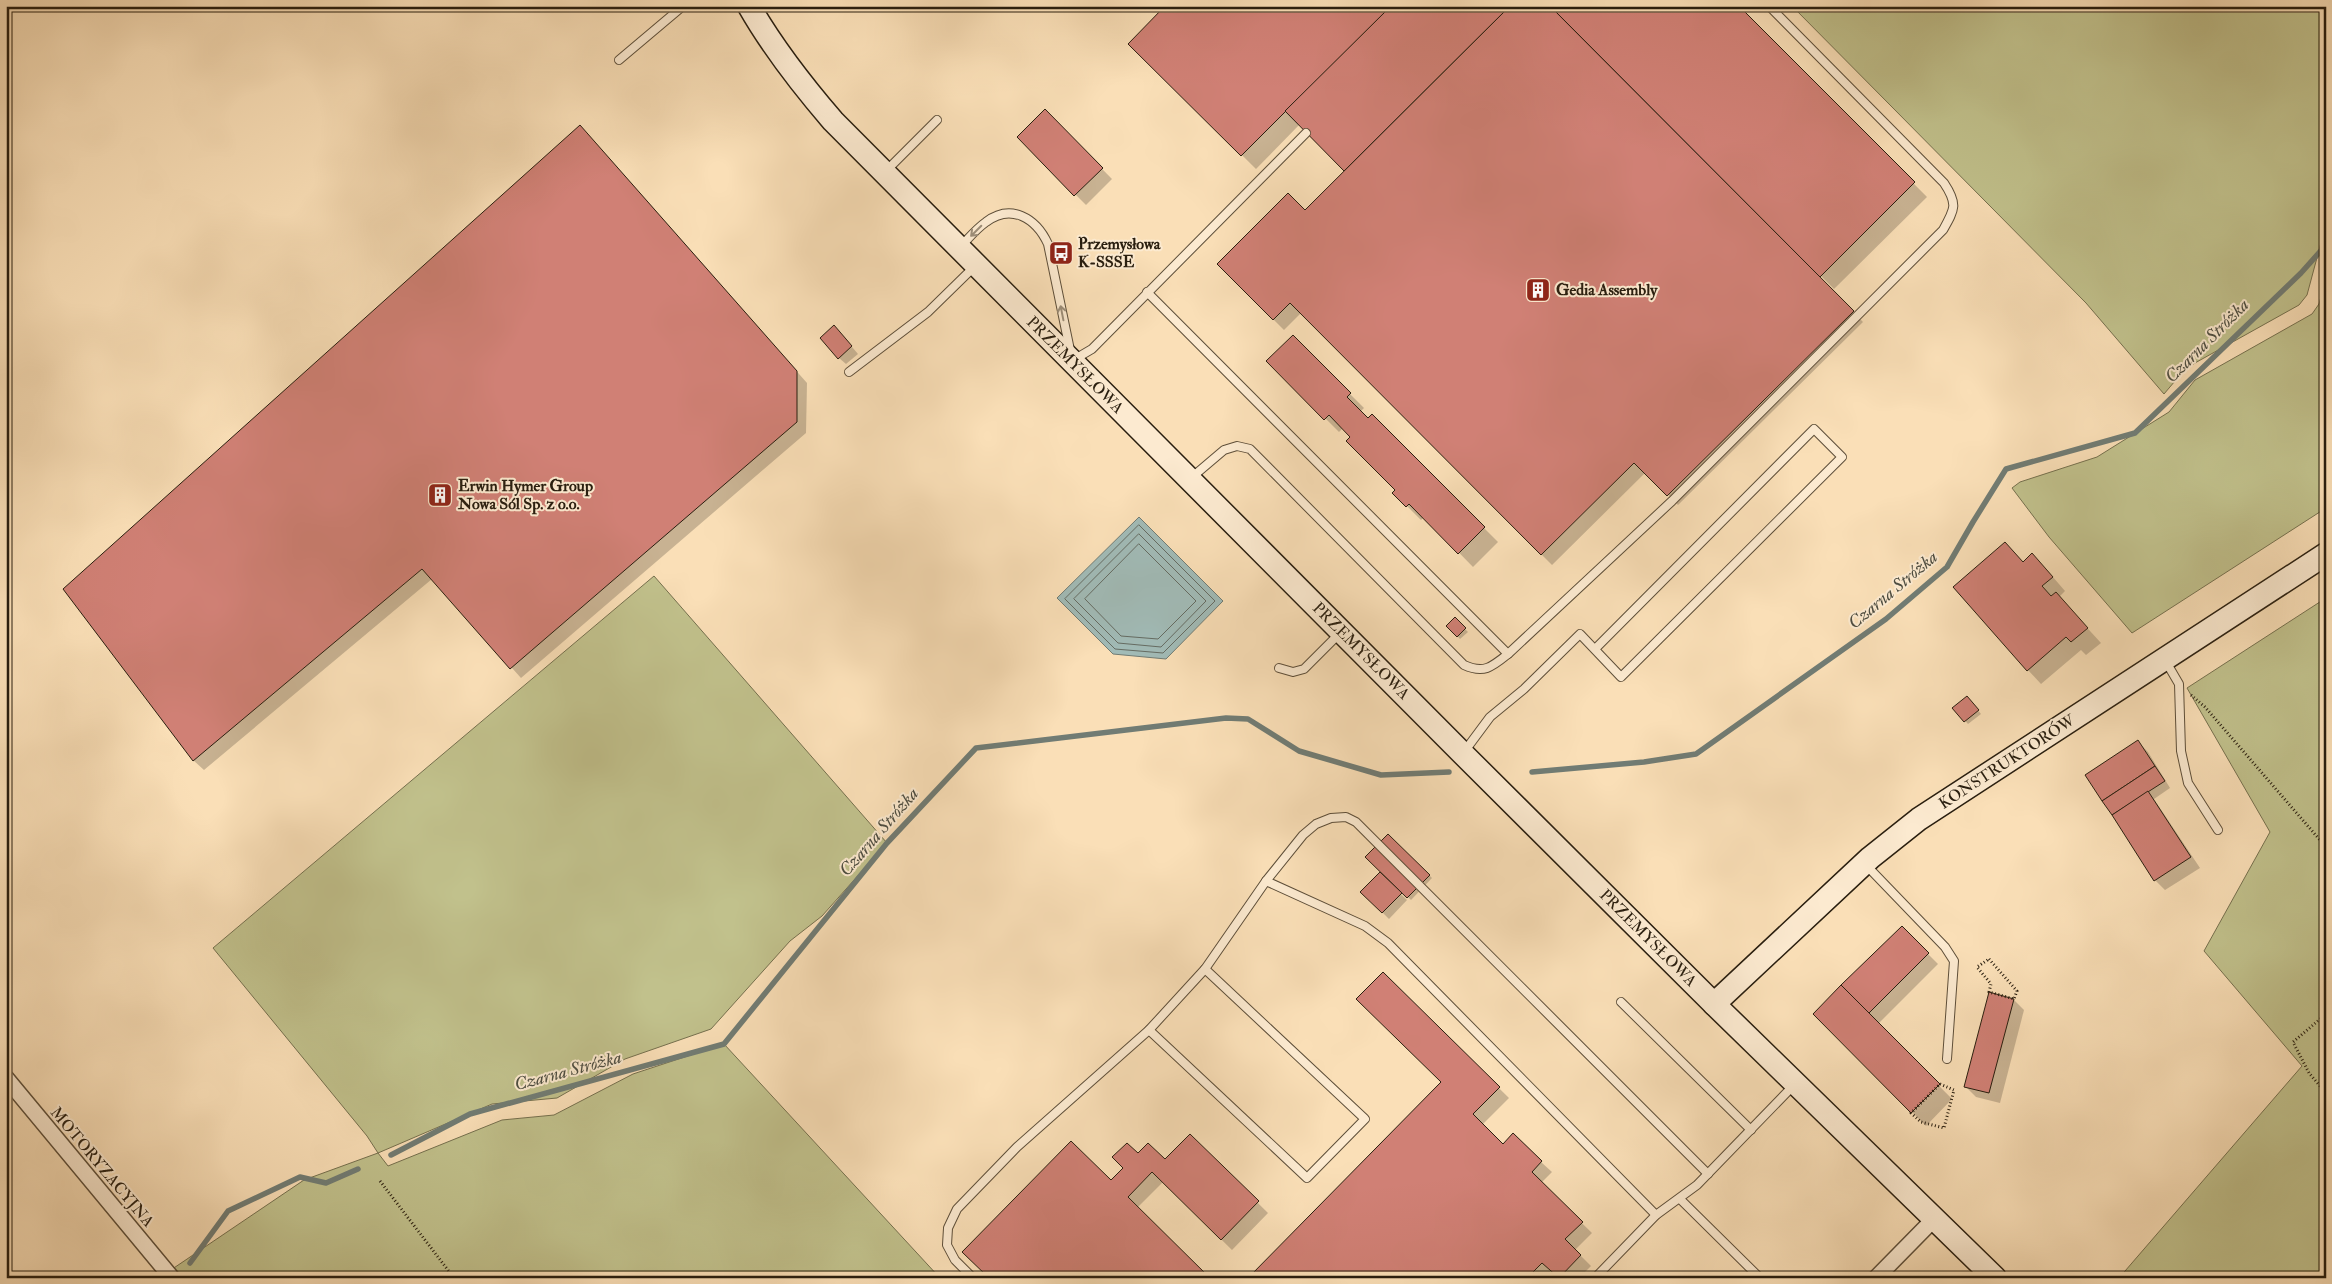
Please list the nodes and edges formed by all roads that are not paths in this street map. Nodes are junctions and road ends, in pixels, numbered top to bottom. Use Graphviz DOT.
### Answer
graph roads {
  1 [pos="683,6"];
  2 [pos="749,6"];
  3 [pos="1769,6"];
  4 [pos="619,60"];
  5 [pos="937,120"];
  6 [pos="1306,133"];
  7 [pos="884,172"];
  8 [pos="959,248"];
  9 [pos="976,265"];
  10 [pos="1147,292"];
  11 [pos="1072,361"];
  12 [pos="849,372"];
  13 [pos="1190,479"];
  14 [pos="2326,554"];
  15 [pos="1342,631"];
  16 [pos="1595,650"];
  17 [pos="1508,654"];
  18 [pos="2164,658"];
  19 [pos="1279,668"];
  20 [pos="1463,754"];
  21 [pos="2218,830"];
  22 [pos="1864,864"];
  23 [pos="1266,881"];
  24 [pos="1205,969"];
  25 [pos="1621,1002"];
  26 [pos="1714,1004"];
  27 [pos="1149,1030"];
  28 [pos="1948,1059"];
  29 [pos="6,1078"];
  30 [pos="1796,1084"];
  31 [pos="1751,1130"];
  32 [pos="1708,1174"];
  33 [pos="1680,1199"];
  34 [pos="1656,1215"];
  35 [pos="1934,1219"];
  36 [pos="172,1278"];
  37 [pos="973,1278"];
  38 [pos="1595,1278"];
  39 [pos="1760,1278"];
  40 [pos="1876,1278"];
  41 [pos="1995,1278"];
  1 -- 4 [label="lane"];
  2 -- 7 [label="street, PRZEMYSŁOWA"];
  3 -- 17 [label="lane"];
  5 -- 7 [label="lane"];
  6 -- 10 [label="lane"];
  7 -- 8 [label="street, PRZEMYSŁOWA"];
  8 -- 9 [label="street, PRZEMYSŁOWA"];
  11 -- 8 [label="lane, one-way"];
  9 -- 11 [label="street, PRZEMYSŁOWA"];
  9 -- 12 [label="lane"];
  10 -- 11 [label="lane"];
  10 -- 17 [label="lane"];
  11 -- 13 [label="street, PRZEMYSŁOWA"];
  13 -- 15 [label="street, PRZEMYSŁOWA"];
  13 -- 17 [label="lane"];
  14 -- 18 [label="street, KONSTRUKTORÓW"];
  15 -- 19 [label="lane"];
  15 -- 20 [label="street, PRZEMYSŁOWA"];
  16 -- 16 [label="lane"];
  16 -- 20 [label="lane"];
  18 -- 21 [label="lane"];
  18 -- 22 [label="street, KONSTRUKTORÓW"];
  20 -- 26 [label="street, PRZEMYSŁOWA"];
  22 -- 26 [label="street, KONSTRUKTORÓW"];
  22 -- 28 [label="lane"];
  23 -- 24 [label="lane"];
  23 -- 32 [label="lane"];
  23 -- 34 [label="lane"];
  24 -- 27 [label="lane"];
  24 -- 27 [label="lane"];
  25 -- 31 [label="lane"];
  26 -- 30 [label="street, PRZEMYSŁOWA"];
  27 -- 37 [label="lane"];
  29 -- 36 [label="street, MOTORYZACYJNA"];
  30 -- 31 [label="lane"];
  30 -- 35 [label="street, PRZEMYSŁOWA"];
  31 -- 32 [label="lane"];
  32 -- 33 [label="lane"];
  33 -- 34 [label="lane"];
  33 -- 39 [label="lane"];
  34 -- 38 [label="lane"];
  35 -- 40 [label="street"];
  35 -- 41 [label="street, PRZEMYSŁOWA"];
}
